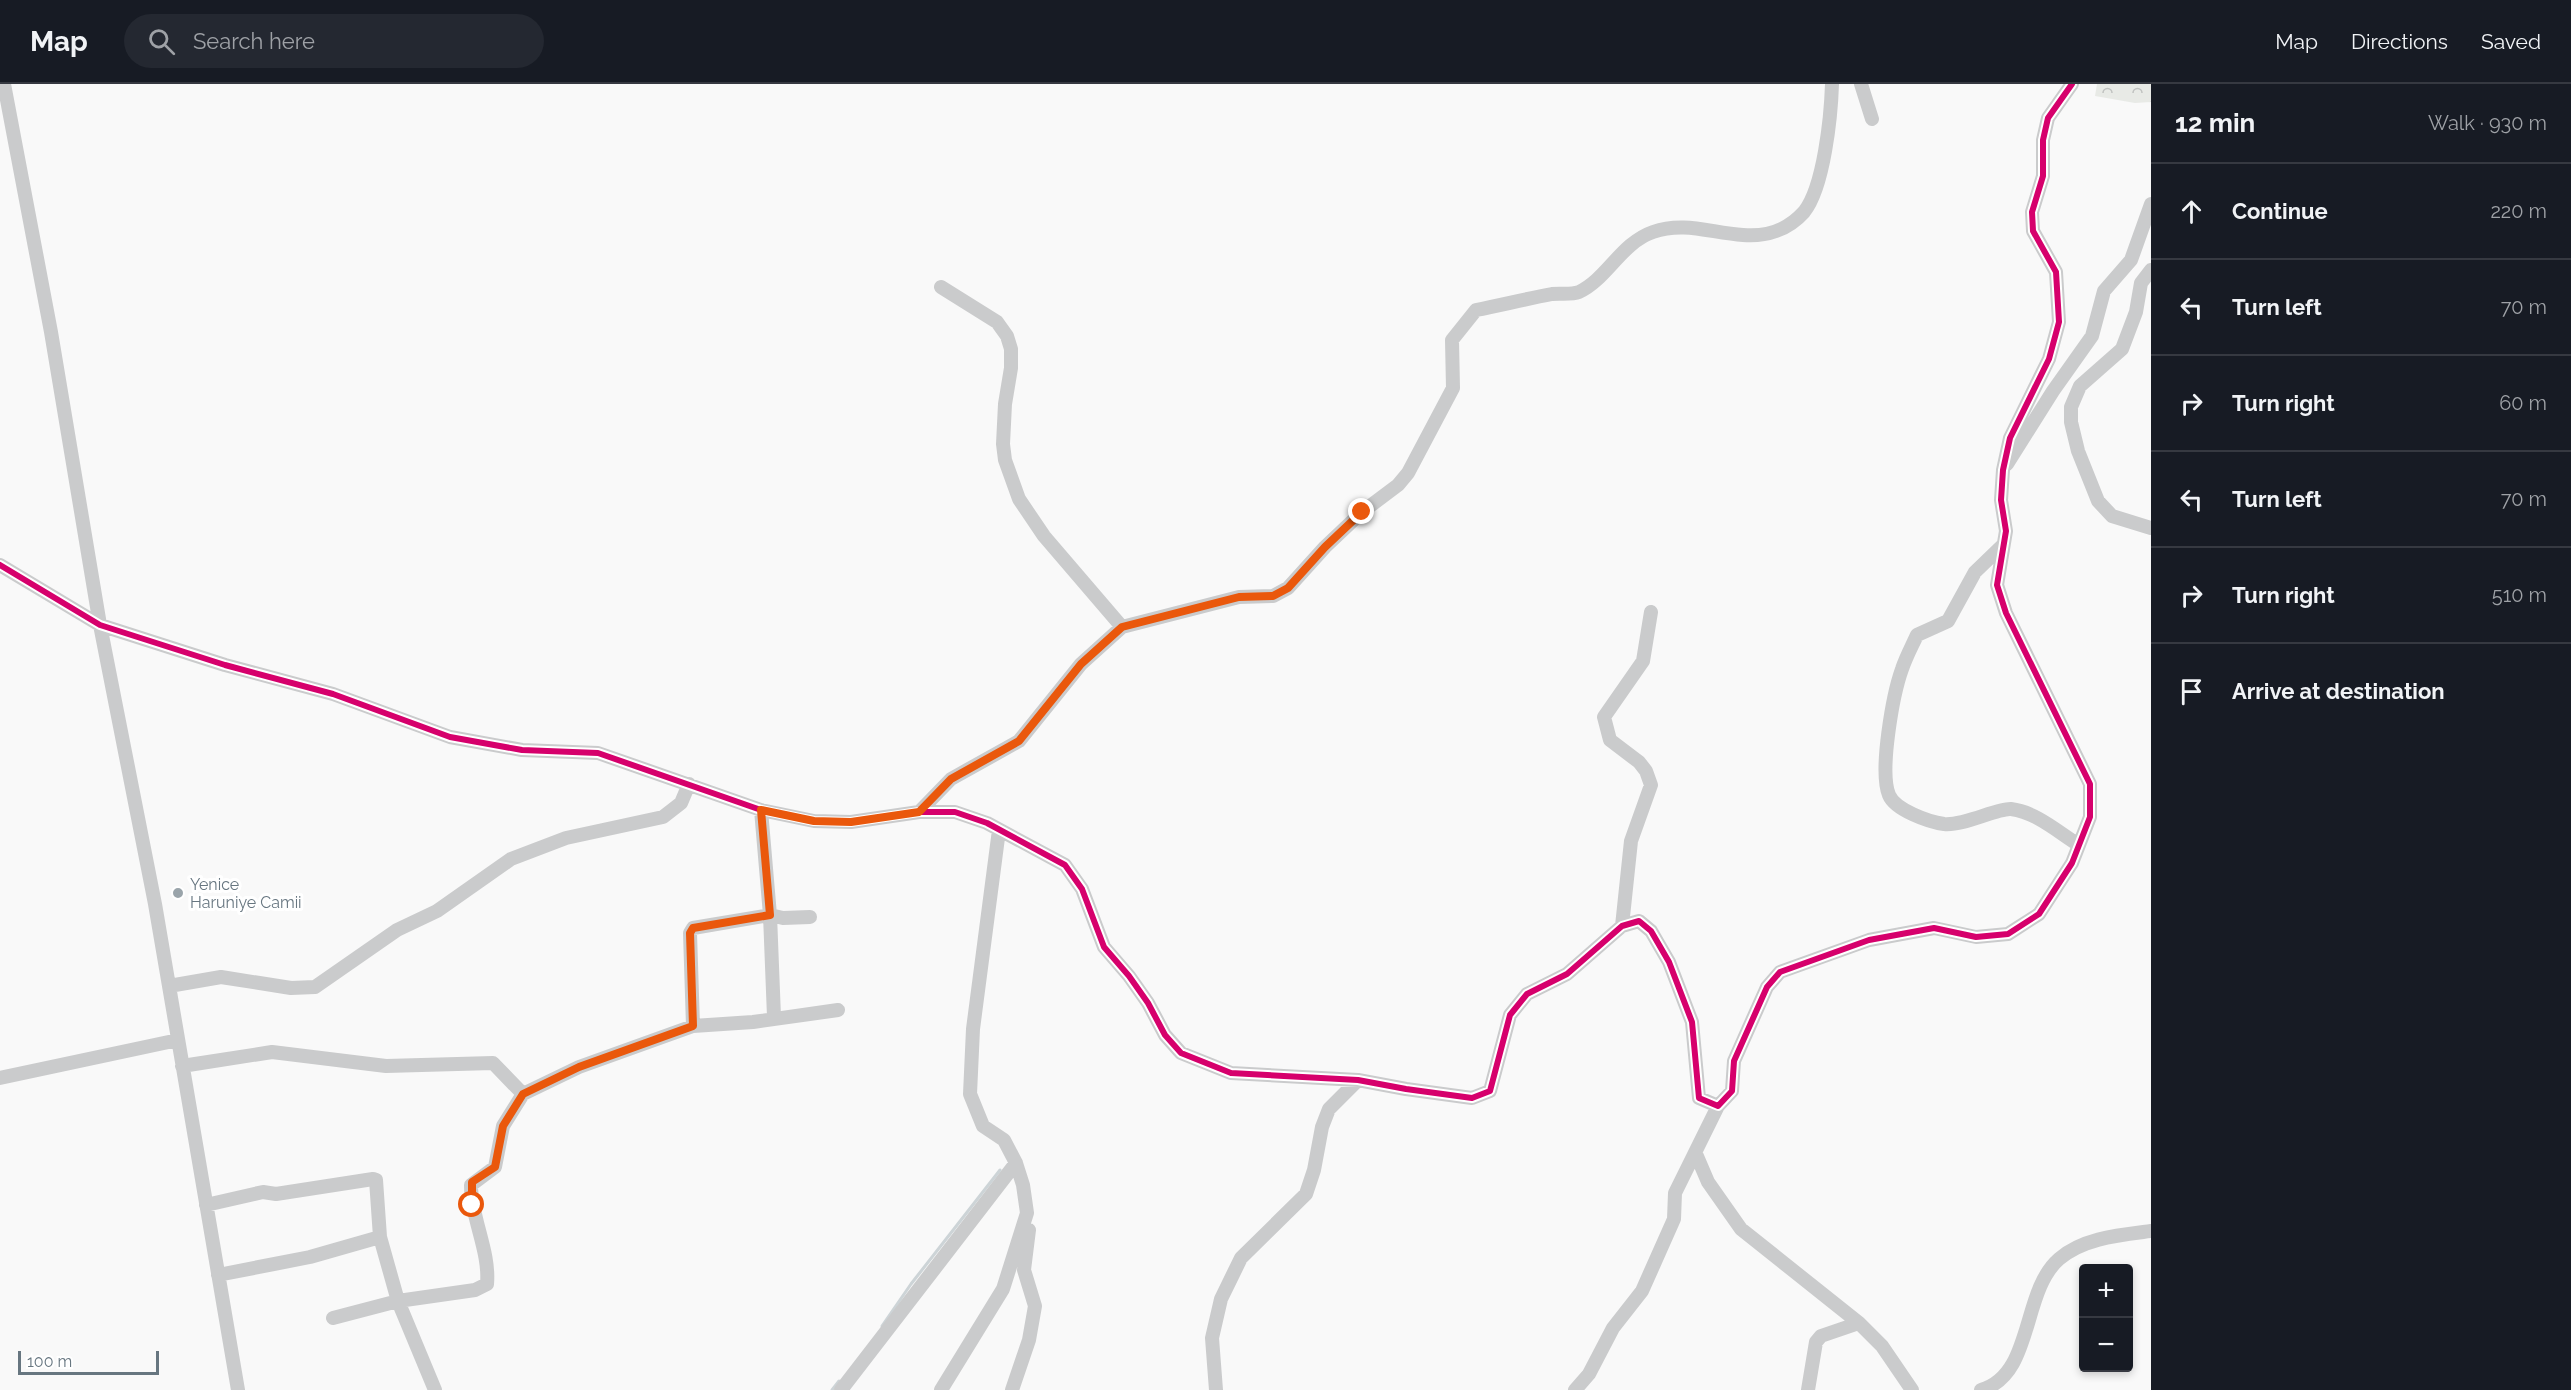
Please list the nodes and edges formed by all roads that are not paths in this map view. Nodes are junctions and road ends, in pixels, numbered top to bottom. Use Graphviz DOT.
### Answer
graph roads {
  1 [pos="4,84"];
  2 [pos="1832,84"];
  3 [pos="1861,84"];
  4 [pos="2072,84"];
  5 [pos="1872,119"];
  6 [pos="2151,204"];
  7 [pos="2151,270"];
  8 [pos="941,287"];
  9 [pos="2002,470"];
  10 [pos="2151,528"];
  11 [pos="2003,545"];
  12 [pos="0,565"];
  13 [pos="1651,612"];
  14 [pos="100,625"];
  15 [pos="1122,627"];
  16 [pos="689,784"];
  17 [pos="761,810"];
  18 [pos="919,812"];
  19 [pos="999,830"];
  20 [pos="2079,845"];
  21 [pos="770,915"];
  22 [pos="810,917"];
  23 [pos="1622,926"];
  24 [pos="169,986"];
  25 [pos="838,1010"];
  26 [pos="774,1017"];
  27 [pos="693,1026"];
  28 [pos="178,1040"];
  29 [pos="182,1066"];
  30 [pos="0,1078"];
  31 [pos="1358,1080"];
  32 [pos="523,1094"];
  33 [pos="1718,1106"];
  34 [pos="1696,1154"];
  35 [pos="1016,1162"];
  36 [pos="206,1205"];
  37 [pos="1027,1213"];
  38 [pos="2151,1231"];
  39 [pos="380,1237"];
  40 [pos="218,1275"];
  41 [pos="398,1301"];
  42 [pos="333,1318"];
  43 [pos="1859,1323"];
  44 [pos="238,1390"];
  45 [pos="435,1390"];
  46 [pos="842,1390"];
  47 [pos="941,1390"];
  48 [pos="1012,1390"];
  49 [pos="1216,1390"];
  50 [pos="1575,1390"];
  51 [pos="1808,1390"];
  52 [pos="1912,1390"];
  53 [pos="1981,1390"];
  1 -- 14 [label="street"];
  2 -- 15 [label="street"];
  3 -- 5 [label="street"];
  4 -- 9 [label="street"];
  6 -- 9 [label="street"];
  7 -- 10 [label="street"];
  8 -- 15 [label="street"];
  9 -- 11 [label="street"];
  11 -- 20 [label="street"];
  11 -- 20 [label="street"];
  12 -- 14 [label="street"];
  13 -- 23 [label="street"];
  14 -- 16 [label="street"];
  14 -- 24 [label="street"];
  15 -- 18 [label="street"];
  16 -- 17 [label="street"];
  16 -- 24 [label="street"];
  17 -- 18 [label="street"];
  17 -- 21 [label="street"];
  18 -- 19 [label="street"];
  19 -- 31 [label="street"];
  19 -- 35 [label="street"];
  20 -- 33 [label="street"];
  21 -- 22 [label="street"];
  21 -- 26 [label="street"];
  21 -- 27 [label="street"];
  23 -- 31 [label="street"];
  23 -- 33 [label="street"];
  24 -- 28 [label="street"];
  25 -- 26 [label="street"];
  26 -- 27 [label="street"];
  27 -- 32 [label="street"];
  28 -- 29 [label="street"];
  28 -- 30 [label="street"];
  29 -- 32 [label="street"];
  29 -- 36 [label="street"];
  31 -- 49 [label="street"];
  32 -- 41 [label="street"];
  33 -- 34 [label="street"];
  34 -- 43 [label="street"];
  34 -- 50 [label="street"];
  35 -- 37 [label="street"];
  35 -- 46 [label="street"];
  36 -- 39 [label="street"];
  36 -- 40 [label="street"];
  37 -- 47 [label="street"];
  37 -- 48 [label="street"];
  38 -- 53 [label="street"];
  39 -- 40 [label="street"];
  39 -- 41 [label="street"];
  40 -- 44 [label="street"];
  41 -- 42 [label="street"];
  41 -- 45 [label="street"];
  43 -- 51 [label="street"];
  43 -- 52 [label="street"];
}
